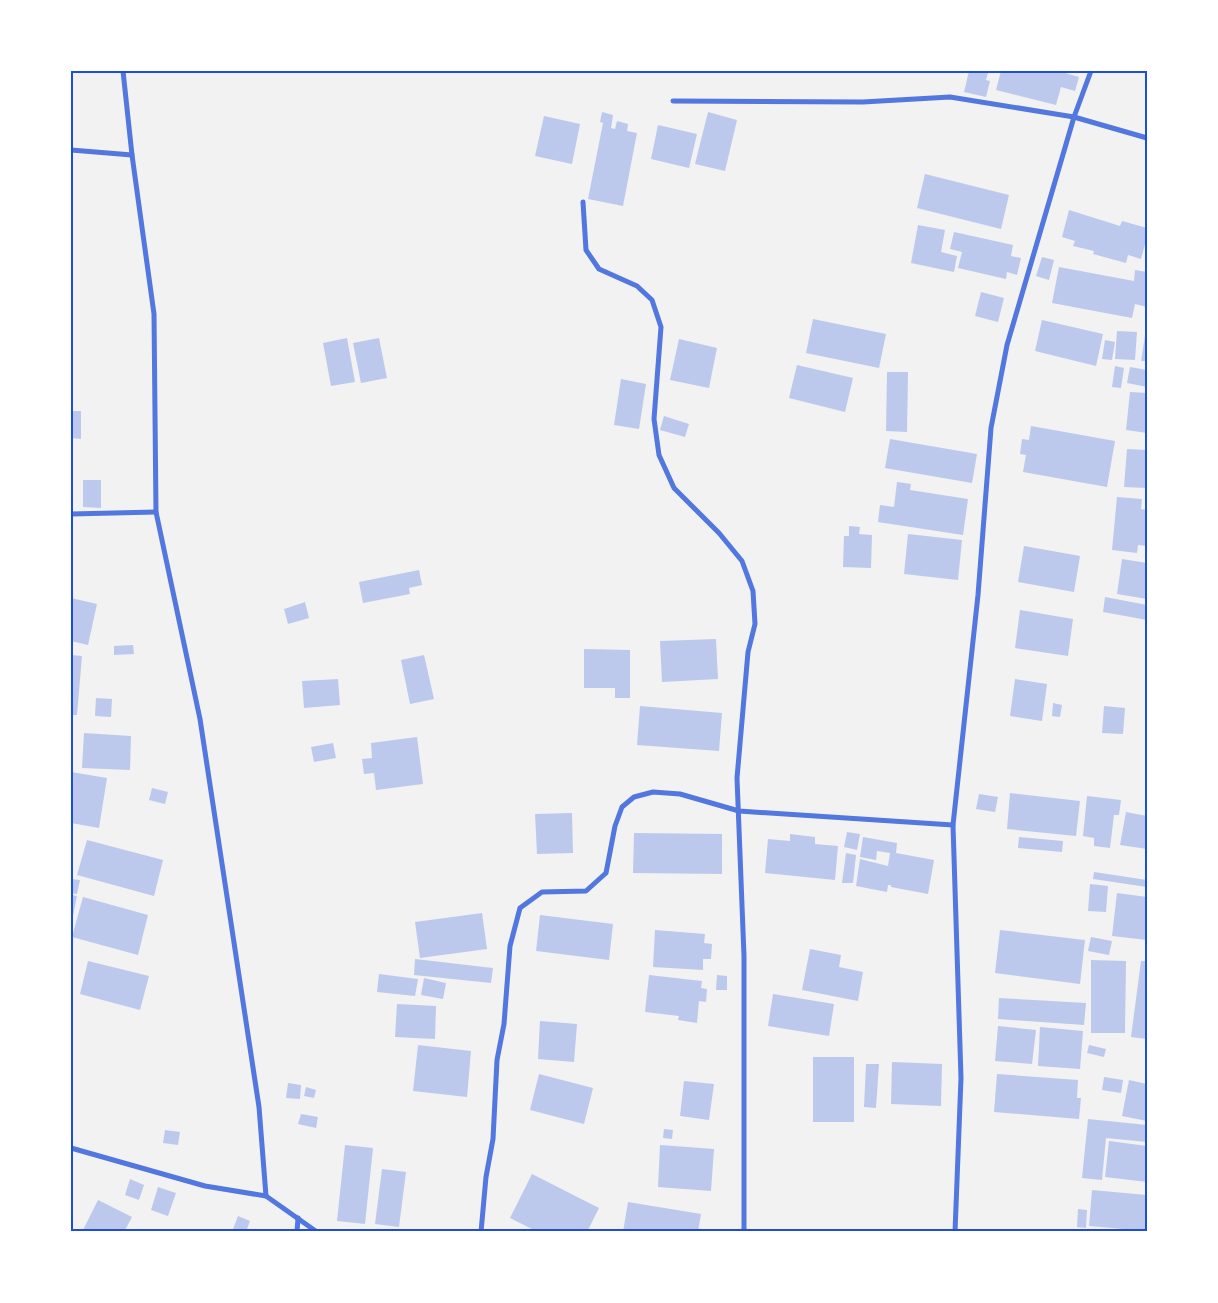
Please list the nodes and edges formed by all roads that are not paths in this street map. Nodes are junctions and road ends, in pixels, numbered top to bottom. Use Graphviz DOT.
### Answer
graph roads {
  1 [pos="123,71"];
  2 [pos="1091,71"];
  3 [pos="673,100"];
  4 [pos="1074,117"];
  5 [pos="1147,138"];
  6 [pos="71,150"];
  7 [pos="132,154"];
  8 [pos="583,202"];
  9 [pos="156,512"];
  10 [pos="71,514"];
  11 [pos="739,811"];
  12 [pos="953,825"];
  13 [pos="71,1148"];
  14 [pos="266,1196"];
  15 [pos="298,1218"];
  16 [pos="298,1232"];
  17 [pos="317,1232"];
  18 [pos="481,1232"];
  19 [pos="744,1232"];
  20 [pos="955,1232"];
  1 -- 7 [label="street"];
  2 -- 4 [label="street"];
  3 -- 4 [label="street"];
  4 -- 5 [label="street"];
  4 -- 12 [label="street"];
  6 -- 7 [label="street"];
  7 -- 9 [label="street"];
  8 -- 11 [label="street"];
  9 -- 10 [label="street"];
  9 -- 14 [label="street"];
  11 -- 12 [label="street"];
  11 -- 18 [label="street"];
  11 -- 19 [label="street"];
  12 -- 20 [label="street"];
  13 -- 14 [label="street"];
  14 -- 15 [label="street"];
  15 -- 16 [label="street"];
  15 -- 17 [label="street"];
}
